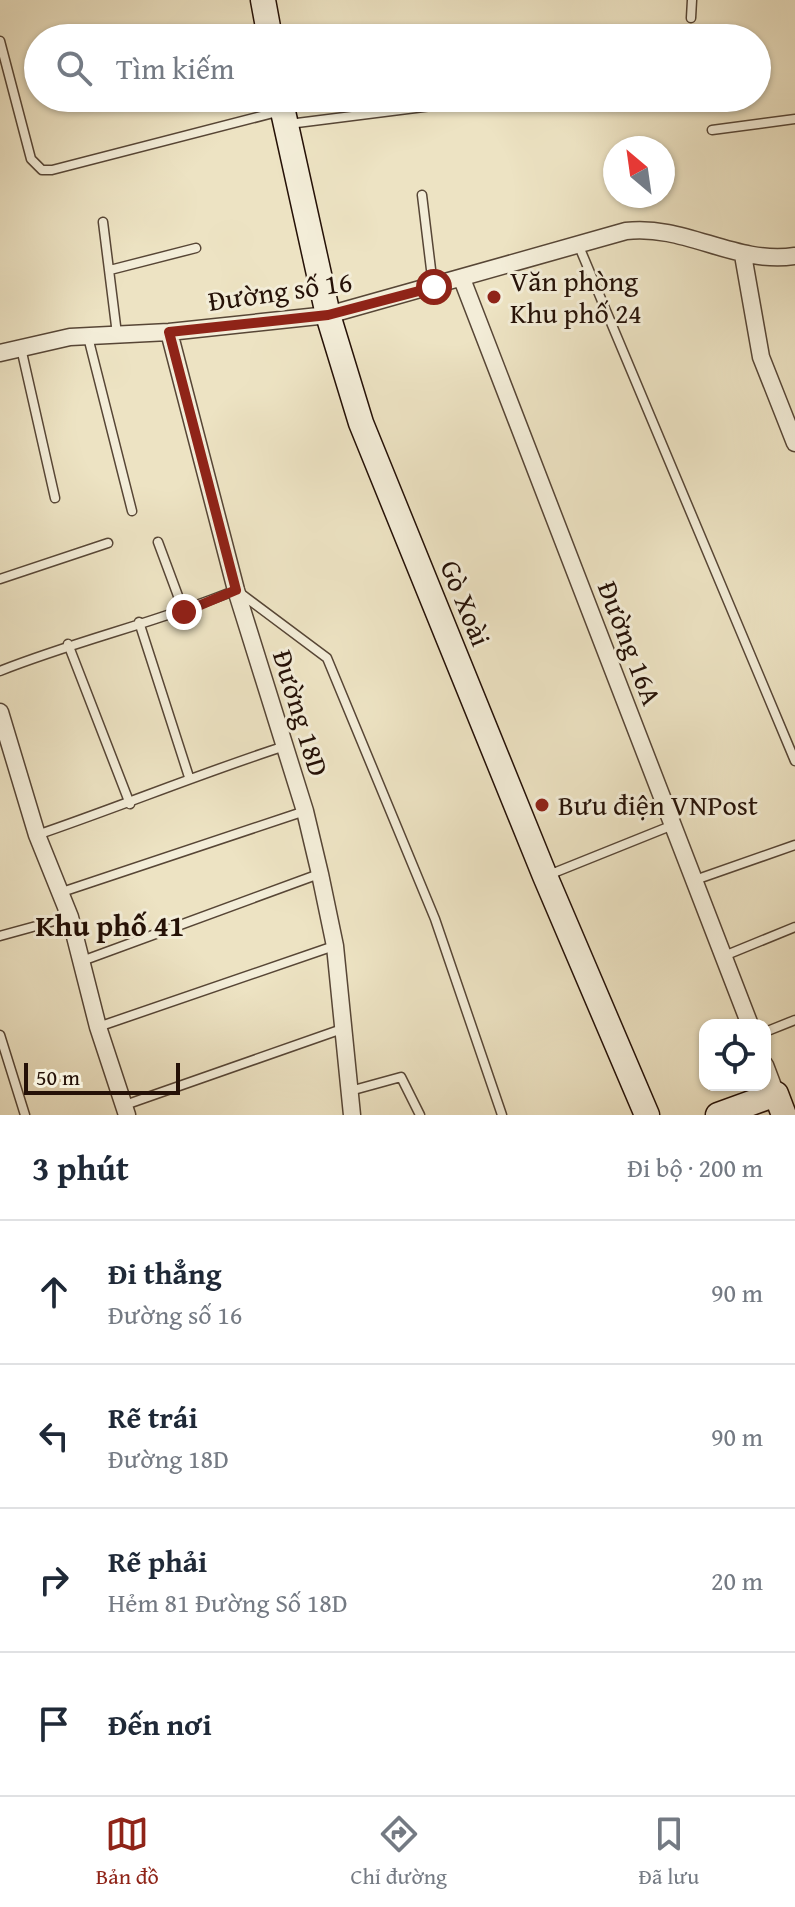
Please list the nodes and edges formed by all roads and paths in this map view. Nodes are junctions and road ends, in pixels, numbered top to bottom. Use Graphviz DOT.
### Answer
graph roads {
  1 [pos="263,0"];
  2 [pos="692,0"];
  3 [pos="691,18"];
  4 [pos="267,24"];
  5 [pos="0,41"];
  6 [pos="278,112"];
  7 [pos="282,112"];
  8 [pos="795,119"];
  9 [pos="712,130"];
  10 [pos="422,195"];
  11 [pos="103,222"];
  12 [pos="578,243"];
  13 [pos="196,248"];
  14 [pos="743,255"];
  15 [pos="794,260"];
  16 [pos="110,270"];
  17 [pos="462,279"];
  18 [pos="434,287"];
  19 [pos="328,315"];
  20 [pos="169,332"];
  21 [pos="117,335"];
  22 [pos="88,336"];
  23 [pos="21,348"];
  24 [pos="0,353"];
  25 [pos="795,443"];
  26 [pos="55,498"];
  27 [pos="132,511"];
  28 [pos="158,542"];
  29 [pos="108,543"];
  30 [pos="0,579"];
  31 [pos="236,590"];
  32 [pos="184,612"];
  33 [pos="139,622"];
  34 [pos="68,644"];
  35 [pos="0,671"];
  36 [pos="0,712"];
  37 [pos="282,747"];
  38 [pos="795,761"];
  39 [pos="189,777"];
  40 [pos="130,804"];
  41 [pos="305,811"];
  42 [pos="673,825"];
  43 [pos="37,835"];
  44 [pos="795,845"];
  45 [pos="320,874"];
  46 [pos="545,876"];
  47 [pos="694,880"];
  48 [pos="62,892"];
  49 [pos="70,917"];
  50 [pos="795,927"];
  51 [pos="0,936"];
  52 [pos="335,946"];
  53 [pos="723,956"];
  54 [pos="82,961"];
  55 [pos="748,1019"];
  56 [pos="795,1020"];
  57 [pos="98,1027"];
  58 [pos="342,1029"];
  59 [pos="771,1030"];
  60 [pos="0,1035"];
  61 [pos="771,1081"];
  62 [pos="349,1091"];
  63 [pos="780,1104"];
  64 [pos="126,1110"];
  65 [pos="25,1115"];
  66 [pos="352,1115"];
  67 [pos="420,1115"];
  68 [pos="502,1115"];
  69 [pos="647,1115"];
  70 [pos="718,1115"];
  1 -- 4 [label="street"];
  2 -- 3 [label="lane"];
  5 -- 6 [label="lane"];
  7 -- 19 [label="street, Gò Xoài"];
  8 -- 9 [label="lane"];
  10 -- 18 [label="lane"];
  11 -- 16 [label="lane"];
  12 -- 14 [label="street, Đường số 16"];
  12 -- 17 [label="street, Đường số 16"];
  12 -- 38 [label="lane"];
  13 -- 16 [label="lane"];
  14 -- 15 [label="street, Đường số 16"];
  14 -- 25 [label="street"];
  16 -- 21 [label="lane"];
  17 -- 18 [label="street, Đường số 16"];
  17 -- 42 [label="street, Đường 16A"];
  18 -- 19 [label="street, Đường số 16"];
  19 -- 20 [label="street, Đường số 16"];
  19 -- 46 [label="street, Gò Xoài"];
  20 -- 21 [label="street, Đường số 16"];
  20 -- 31 [label="street, Đường 18D"];
  21 -- 22 [label="street, Đường số 16"];
  22 -- 23 [label="street, Đường số 16"];
  22 -- 27 [label="lane"];
  23 -- 24 [label="street, Đường số 16"];
  23 -- 26 [label="lane"];
  28 -- 32 [label="lane"];
  29 -- 30 [label="lane"];
  31 -- 32 [label="lane"];
  31 -- 37 [label="street, Đường 18D"];
  31 -- 68 [label="lane"];
  32 -- 33 [label="lane"];
  33 -- 34 [label="lane"];
  33 -- 39 [label="lane"];
  34 -- 35 [label="lane"];
  34 -- 40 [label="lane"];
  36 -- 43 [label="street"];
  37 -- 39 [label="lane"];
  37 -- 41 [label="street, Đường 18D"];
  39 -- 40 [label="lane"];
  40 -- 43 [label="lane"];
  41 -- 45 [label="street, Đường 18D"];
  41 -- 48 [label="lane"];
  42 -- 46 [label="lane"];
  42 -- 47 [label="street, Đường 16A"];
  43 -- 48 [label="street"];
  44 -- 47 [label="lane"];
  45 -- 52 [label="street, Đường 18D"];
  45 -- 54 [label="lane"];
  46 -- 69 [label="street, Gò Xoài"];
  47 -- 53 [label="street, Đường 16A"];
  48 -- 49 [label="street"];
  49 -- 51 [label="lane"];
  49 -- 54 [label="street"];
  50 -- 53 [label="lane"];
  52 -- 57 [label="lane"];
  52 -- 58 [label="street, Đường 18D"];
  53 -- 55 [label="street, Đường 16A"];
  54 -- 57 [label="street"];
  56 -- 59 [label="lane"];
  57 -- 64 [label="street"];
  58 -- 62 [label="street, Đường 18D"];
  58 -- 64 [label="lane"];
  60 -- 65 [label="lane"];
  61 -- 63 [label="street"];
  62 -- 66 [label="street, Đường 18D"];
  62 -- 67 [label="lane"];
  63 -- 70 [label="street"];
}
